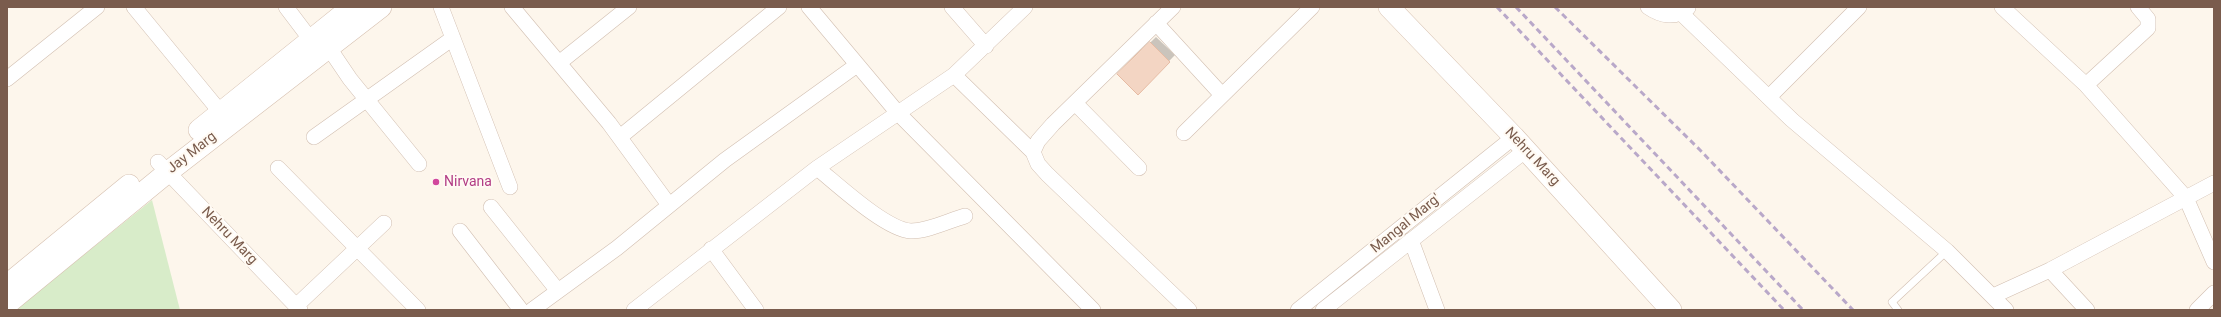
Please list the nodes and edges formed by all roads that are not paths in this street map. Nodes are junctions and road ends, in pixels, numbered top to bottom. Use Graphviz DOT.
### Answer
graph roads {
  1 [pos="97,7"];
  2 [pos="134,7"];
  3 [pos="286,7"];
  4 [pos="352,7"];
  5 [pos="381,7"];
  6 [pos="441,7"];
  7 [pos="512,7"];
  8 [pos="628,7"];
  9 [pos="779,7"];
  10 [pos="809,7"];
  11 [pos="952,7"];
  12 [pos="1025,7"];
  13 [pos="1173,7"];
  14 [pos="1312,7"];
  15 [pos="1389,7"];
  16 [pos="1648,7"];
  17 [pos="1859,7"];
  18 [pos="2002,7"];
  19 [pos="2138,7"];
  20 [pos="1685,10"];
  21 [pos="1156,23"];
  22 [pos="453,38"];
  23 [pos="320,44"];
  24 [pos="986,46"];
  25 [pos="559,63"];
  26 [pos="857,65"];
  27 [pos="954,75"];
  28 [pos="7,79"];
  29 [pos="2086,85"];
  30 [pos="1222,95"];
  31 [pos="1769,97"];
  32 [pos="367,100"];
  33 [pos="1075,103"];
  34 [pos="897,112"];
  35 [pos="225,118"];
  36 [pos="1184,133"];
  37 [pos="314,137"];
  38 [pos="620,137"];
  39 [pos="1520,144"];
  40 [pos="1033,152"];
  41 [pos="419,164"];
  42 [pos="163,167"];
  43 [pos="278,168"];
  44 [pos="817,168"];
  45 [pos="1139,168"];
  46 [pos="2214,182"];
  47 [pos="510,187"];
  48 [pos="2186,198"];
  49 [pos="668,205"];
  50 [pos="491,207"];
  51 [pos="965,216"];
  52 [pos="384,223"];
  53 [pos="460,231"];
  54 [pos="1411,240"];
  55 [pos="357,248"];
  56 [pos="712,249"];
  57 [pos="1947,251"];
  58 [pos="2214,262"];
  59 [pos="2050,270"];
  60 [pos="7,285"];
  61 [pos="558,291"];
  62 [pos="2214,293"];
  63 [pos="1993,296"];
  64 [pos="7,304"];
  65 [pos="298,308"];
  66 [pos="418,310"];
  67 [pos="521,310"];
  68 [pos="532,310"];
  69 [pos="634,310"];
  70 [pos="756,310"];
  71 [pos="1093,310"];
  72 [pos="1189,310"];
  73 [pos="1298,310"];
  74 [pos="1323,310"];
  75 [pos="1437,310"];
  76 [pos="1671,310"];
  77 [pos="1898,310"];
  78 [pos="2006,310"];
  79 [pos="2087,310"];
  80 [pos="2197,310"];
  1 -- 28 [label="street"];
  2 -- 35 [label="street"];
  3 -- 23 [label="street"];
  4 -- 23 [label="main road, Jay Marg"];
  5 -- 23 [label="main road, Jay Marg"];
  6 -- 22 [label="street"];
  7 -- 25 [label="street"];
  8 -- 25 [label="street"];
  9 -- 38 [label="street"];
  10 -- 26 [label="street"];
  11 -- 24 [label="street"];
  12 -- 24 [label="street"];
  13 -- 21 [label="street"];
  14 -- 30 [label="street"];
  15 -- 39 [label="main road, Nehru Marg"];
  16 -- 20 [label="street"];
  17 -- 31 [label="street"];
  18 -- 29 [label="street"];
  19 -- 29 [label="street"];
  20 -- 31 [label="street"];
  21 -- 30 [label="street"];
  21 -- 33 [label="street"];
  22 -- 32 [label="street"];
  22 -- 47 [label="street"];
  23 -- 32 [label="street"];
  23 -- 35 [label="main road, Jay Marg"];
  24 -- 27 [label="street"];
  25 -- 38 [label="street"];
  26 -- 34 [label="street"];
  26 -- 49 [label="street"];
  27 -- 34 [label="street"];
  27 -- 40 [label="street"];
  29 -- 48 [label="street"];
  30 -- 36 [label="street"];
  31 -- 57 [label="street"];
  32 -- 37 [label="street"];
  32 -- 41 [label="street"];
  33 -- 40 [label="street"];
  33 -- 45 [label="street"];
  34 -- 44 [label="street"];
  34 -- 71 [label="street"];
  35 -- 42 [label="main road, Jay Marg"];
  38 -- 49 [label="street"];
  39 -- 54 [label="street"];
  39 -- 73 [label="street, Mangal Marg'"];
  39 -- 76 [label="main road, Nehru Marg"];
  40 -- 72 [label="street"];
  42 -- 60 [label="main road, Jay Marg"];
  42 -- 64 [label="main road, Jay Marg"];
  42 -- 65 [label="street, Nehru Marg"];
  43 -- 55 [label="street"];
  44 -- 51 [label="street"];
  44 -- 56 [label="street"];
  46 -- 48 [label="street"];
  48 -- 58 [label="street"];
  48 -- 59 [label="street"];
  49 -- 61 [label="street"];
  50 -- 61 [label="street"];
  52 -- 55 [label="street"];
  53 -- 67 [label="street"];
  54 -- 74 [label="street"];
  54 -- 75 [label="street"];
  55 -- 65 [label="street"];
  55 -- 66 [label="street"];
  56 -- 69 [label="street"];
  56 -- 70 [label="street"];
  57 -- 63 [label="street"];
  57 -- 77 [label="lane"];
  59 -- 63 [label="street"];
  59 -- 79 [label="street"];
  61 -- 68 [label="street"];
  62 -- 80 [label="street"];
  63 -- 78 [label="street"];
}
